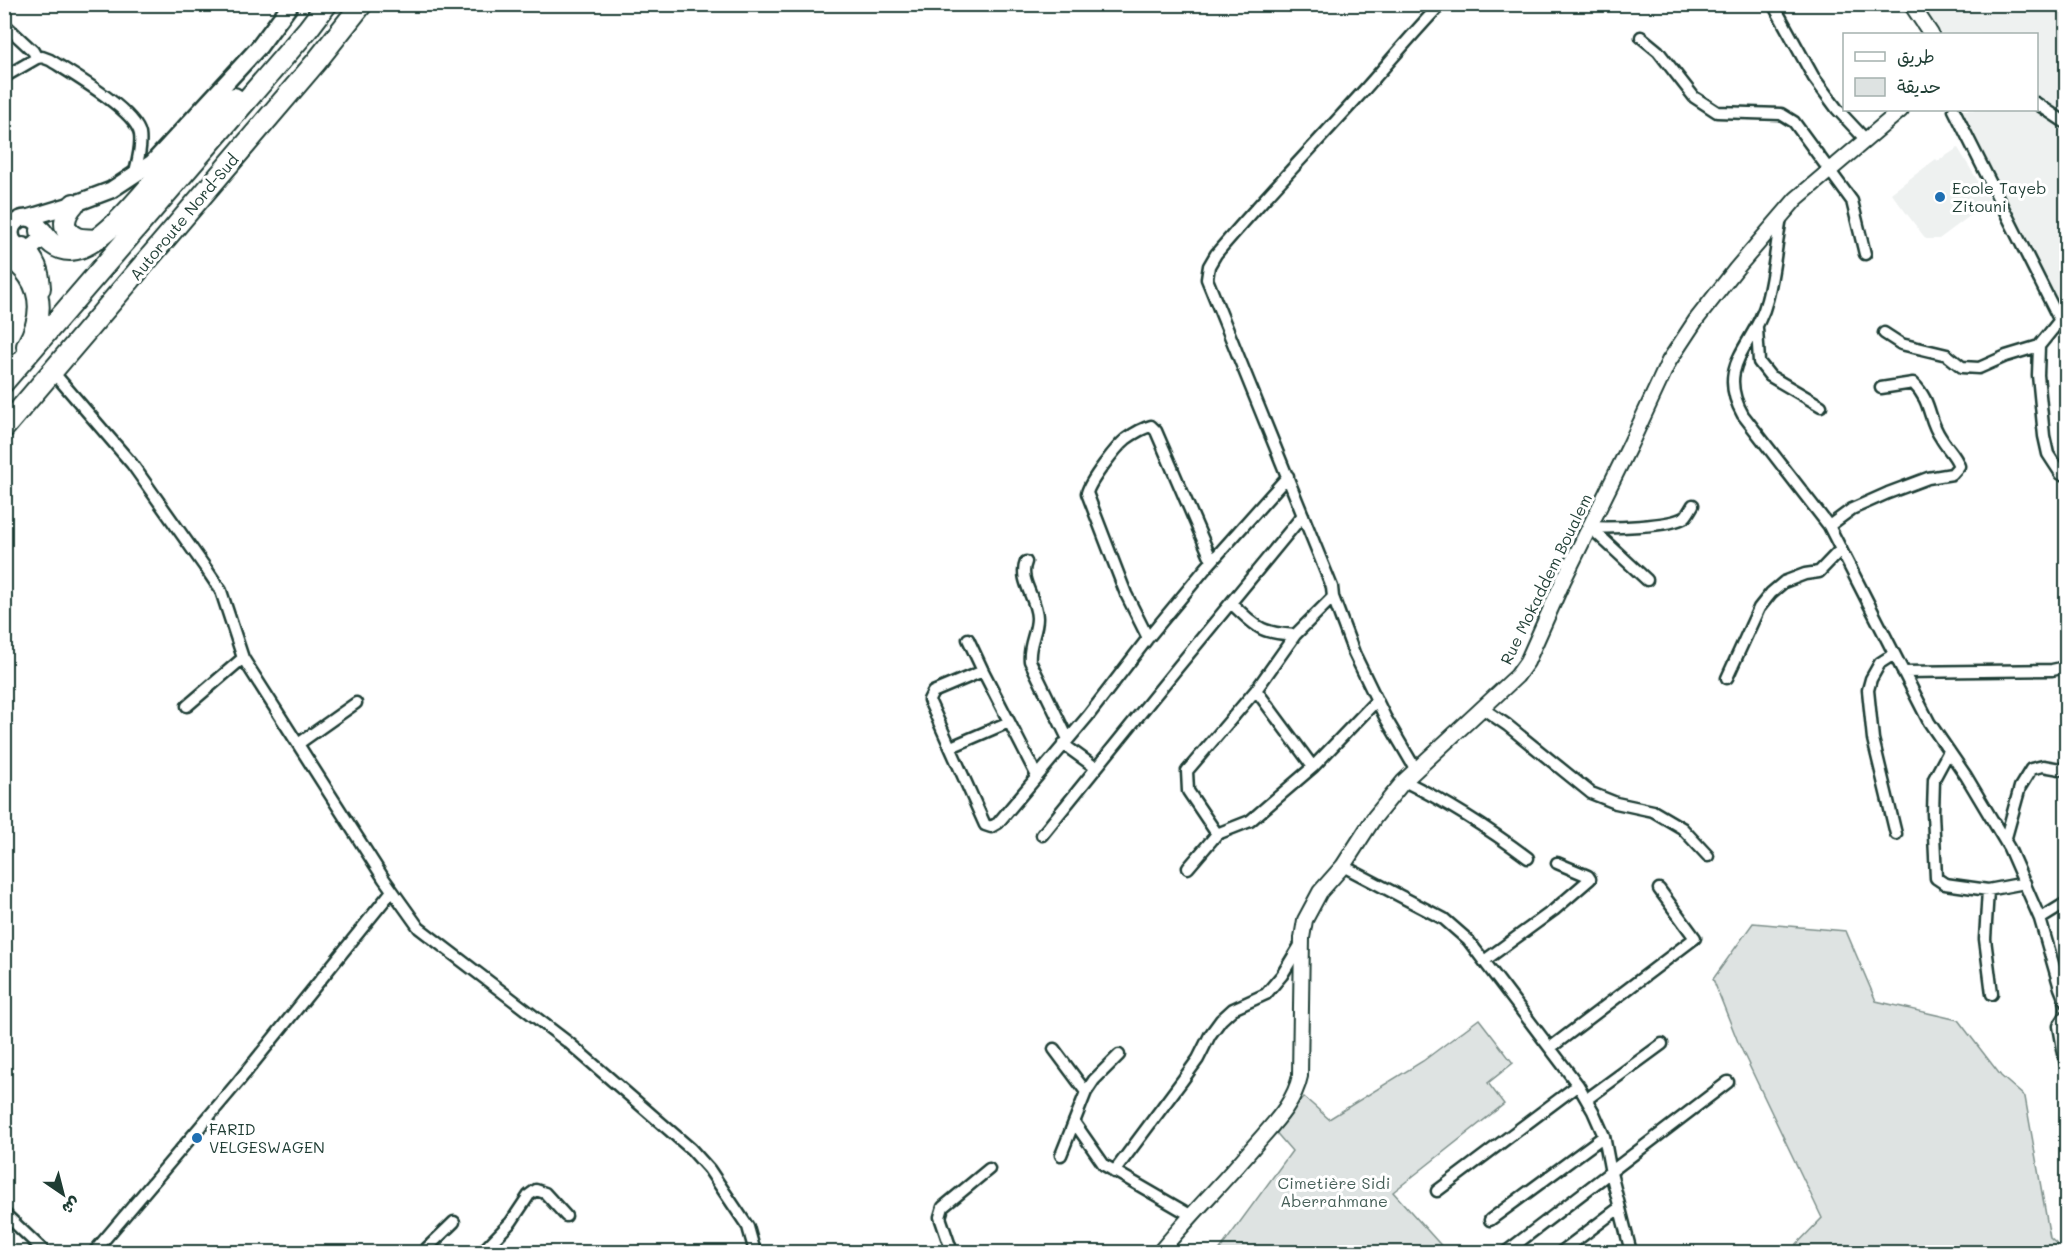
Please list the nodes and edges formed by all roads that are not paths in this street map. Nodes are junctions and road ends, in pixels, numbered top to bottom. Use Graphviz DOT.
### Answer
graph roads {
  1 [pos="291,4"];
  2 [pos="327,4"];
  3 [pos="362,4"];
  4 [pos="1441,4"];
  5 [pos="1773,4"];
  6 [pos="1911,4"];
  7 [pos="4,24"];
  8 [pos="308,29"];
  9 [pos="1932,32"];
  10 [pos="1641,37"];
  11 [pos="37,58"];
  12 [pos="4,76"];
  13 [pos="2038,104"];
  14 [pos="1900,111"];
  15 [pos="1955,111"];
  16 [pos="2067,123"];
  17 [pos="1865,139"];
  18 [pos="1830,170"];
  19 [pos="134,176"];
  20 [pos="75,204"];
  21 [pos="1781,218"];
  22 [pos="23,223"];
  23 [pos="95,240"];
  24 [pos="12,244"];
  25 [pos="1865,254"];
  26 [pos="2060,320"];
  27 [pos="1757,328"];
  28 [pos="1884,333"];
  29 [pos="2067,333"];
  30 [pos="2039,346"];
  31 [pos="53,372"];
  32 [pos="8,378"];
  33 [pos="1881,388"];
  34 [pos="1821,406"];
  35 [pos="4,428"];
  36 [pos="2061,474"];
  37 [pos="1288,476"];
  38 [pos="1693,505"];
  39 [pos="1303,515"];
  40 [pos="1829,526"];
  41 [pos="1590,527"];
  42 [pos="1841,549"];
  43 [pos="1212,561"];
  44 [pos="1026,562"];
  45 [pos="1647,580"];
  46 [pos="1334,597"];
  47 [pos="1232,604"];
  48 [pos="1295,635"];
  49 [pos="1148,638"];
  50 [pos="968,639"];
  51 [pos="1894,654"];
  52 [pos="243,658"];
  53 [pos="2067,667"];
  54 [pos="983,671"];
  55 [pos="1903,672"];
  56 [pos="1727,678"];
  57 [pos="1256,690"];
  58 [pos="1377,700"];
  59 [pos="356,703"];
  60 [pos="187,706"];
  61 [pos="1482,708"];
  62 [pos="1009,722"];
  63 [pos="1066,742"];
  64 [pos="298,744"];
  65 [pos="951,747"];
  66 [pos="1949,751"];
  67 [pos="1313,767"];
  68 [pos="1096,768"];
  69 [pos="1416,770"];
  70 [pos="2067,771"];
  71 [pos="1037,776"];
  72 [pos="1404,781"];
  73 [pos="1217,834"];
  74 [pos="1896,834"];
  75 [pos="1042,836"];
  76 [pos="2005,841"];
  77 [pos="1708,856"];
  78 [pos="1528,858"];
  79 [pos="1557,863"];
  80 [pos="1343,866"];
  81 [pos="1188,868"];
  82 [pos="2025,883"];
  83 [pos="1659,889"];
  84 [pos="1988,890"];
  85 [pos="393,891"];
  86 [pos="2067,903"];
  87 [pos="2040,919"];
  88 [pos="1302,941"];
  89 [pos="1484,961"];
  90 [pos="1992,994"];
  91 [pos="2067,1003"];
  92 [pos="2067,1015"];
  93 [pos="1662,1044"];
  94 [pos="1550,1048"];
  95 [pos="1054,1049"];
  96 [pos="1119,1054"];
  97 [pos="2067,1065"];
  98 [pos="1728,1082"];
  99 [pos="1578,1084"];
  100 [pos="1086,1092"];
  101 [pos="1587,1099"];
  102 [pos="1074,1122"];
  103 [pos="1604,1136"];
  104 [pos="1061,1155"];
  105 [pos="989,1169"];
  106 [pos="1114,1172"];
  107 [pos="1611,1173"];
  108 [pos="1437,1191"];
  109 [pos="1619,1208"];
  110 [pos="4,1213"];
  111 [pos="566,1216"];
  112 [pos="1192,1216"];
  113 [pos="1490,1220"];
  114 [pos="454,1222"];
  115 [pos="45,1252"];
  116 [pos="94,1252"];
  117 [pos="423,1252"];
  118 [pos="482,1252"];
  119 [pos="755,1252"];
  120 [pos="952,1252"];
  121 [pos="1162,1252"];
  122 [pos="1506,1252"];
  123 [pos="1561,1252"];
  124 [pos="1630,1252"];
  1 -- 19 [label="main road"];
  2 -- 8 [label="highway, Autoroute Nord-Sud"];
  3 -- 31 [label="highway, Autoroute Nord-Sud"];
  4 -- 37 [label="street"];
  5 -- 17 [label="street"];
  6 -- 9 [label="street"];
  7 -- 11 [label="street"];
  8 -- 23 [label="highway"];
  8 -- 32 [label="highway, Autoroute Nord-Sud"];
  10 -- 18 [label="street"];
  11 -- 12 [label="street"];
  11 -- 19 [label="street"];
  13 -- 16 [label="street"];
  14 -- 17 [label="street, Rue Mokaddem Boualem"];
  15 -- 26 [label="street"];
  17 -- 18 [label="street, Rue Mokaddem Boualem"];
  18 -- 21 [label="street, Rue Mokaddem Boualem"];
  18 -- 25 [label="street"];
  19 -- 20 [label="main road"];
  20 -- 22 [label="main road"];
  20 -- 23 [label="highway"];
  21 -- 27 [label="street"];
  21 -- 41 [label="street, Rue Mokaddem Boualem"];
  22 -- 23 [label="highway"];
  22 -- 24 [label="main road"];
  22 -- 24 [label="main road"];
  24 -- 32 [label="highway"];
  26 -- 29 [label="street"];
  26 -- 30 [label="street"];
  27 -- 34 [label="street"];
  27 -- 40 [label="street"];
  28 -- 30 [label="street"];
  30 -- 36 [label="street"];
  31 -- 35 [label="highway, Autoroute Nord-Sud"];
  31 -- 52 [label="street"];
  33 -- 40 [label="street"];
  37 -- 39 [label="street"];
  37 -- 43 [label="street"];
  38 -- 41 [label="street"];
  39 -- 46 [label="street"];
  39 -- 47 [label="street"];
  40 -- 42 [label="street"];
  41 -- 45 [label="street"];
  41 -- 61 [label="street, Rue Mokaddem Boualem"];
  42 -- 51 [label="street"];
  42 -- 56 [label="street"];
  43 -- 49 [label="street"];
  43 -- 49 [label="street"];
  44 -- 63 [label="street"];
  46 -- 48 [label="street"];
  46 -- 58 [label="street"];
  47 -- 48 [label="street"];
  47 -- 68 [label="street"];
  48 -- 57 [label="street"];
  49 -- 63 [label="street"];
  50 -- 54 [label="street"];
  51 -- 55 [label="street"];
  51 -- 74 [label="street"];
  52 -- 60 [label="street"];
  52 -- 64 [label="street"];
  53 -- 55 [label="street"];
  54 -- 62 [label="street"];
  54 -- 65 [label="street"];
  55 -- 66 [label="street"];
  57 -- 67 [label="street"];
  57 -- 73 [label="street"];
  58 -- 67 [label="street"];
  58 -- 69 [label="street"];
  59 -- 64 [label="street"];
  61 -- 69 [label="street, Rue Mokaddem Boualem"];
  61 -- 77 [label="street"];
  62 -- 65 [label="street"];
  62 -- 71 [label="street"];
  63 -- 68 [label="street"];
  63 -- 71 [label="street"];
  64 -- 85 [label="street"];
  65 -- 71 [label="street"];
  66 -- 76 [label="street"];
  66 -- 84 [label="street"];
  67 -- 73 [label="street"];
  68 -- 75 [label="street"];
  69 -- 72 [label="street, Rue Mokaddem Boualem"];
  70 -- 76 [label="street"];
  72 -- 78 [label="street"];
  72 -- 80 [label="street, Rue Mokaddem Boualem"];
  73 -- 81 [label="street"];
  76 -- 82 [label="street"];
  79 -- 89 [label="street"];
  80 -- 88 [label="street, Rue Mokaddem Boualem"];
  80 -- 89 [label="street"];
  82 -- 84 [label="street"];
  82 -- 87 [label="street"];
  83 -- 94 [label="street"];
  84 -- 90 [label="street"];
  85 -- 116 [label="street"];
  85 -- 119 [label="street"];
  86 -- 87 [label="street"];
  87 -- 91 [label="street"];
  88 -- 106 [label="street"];
  88 -- 112 [label="street, Rue Mokaddem Boualem"];
  89 -- 94 [label="street"];
  92 -- 97 [label="street"];
  93 -- 101 [label="street"];
  94 -- 99 [label="street"];
  95 -- 100 [label="street"];
  96 -- 100 [label="street"];
  98 -- 107 [label="street"];
  99 -- 101 [label="street"];
  99 -- 108 [label="street"];
  100 -- 102 [label="street"];
  101 -- 103 [label="street"];
  102 -- 104 [label="street"];
  102 -- 106 [label="street"];
  103 -- 107 [label="street"];
  103 -- 113 [label="street"];
  105 -- 120 [label="street"];
  106 -- 112 [label="street"];
  107 -- 109 [label="street"];
  107 -- 122 [label="street"];
  109 -- 123 [label="street"];
  109 -- 124 [label="street"];
  110 -- 115 [label="street"];
  111 -- 118 [label="street"];
  112 -- 121 [label="street, Rue Mokaddem Boualem"];
  114 -- 117 [label="street"];
}
